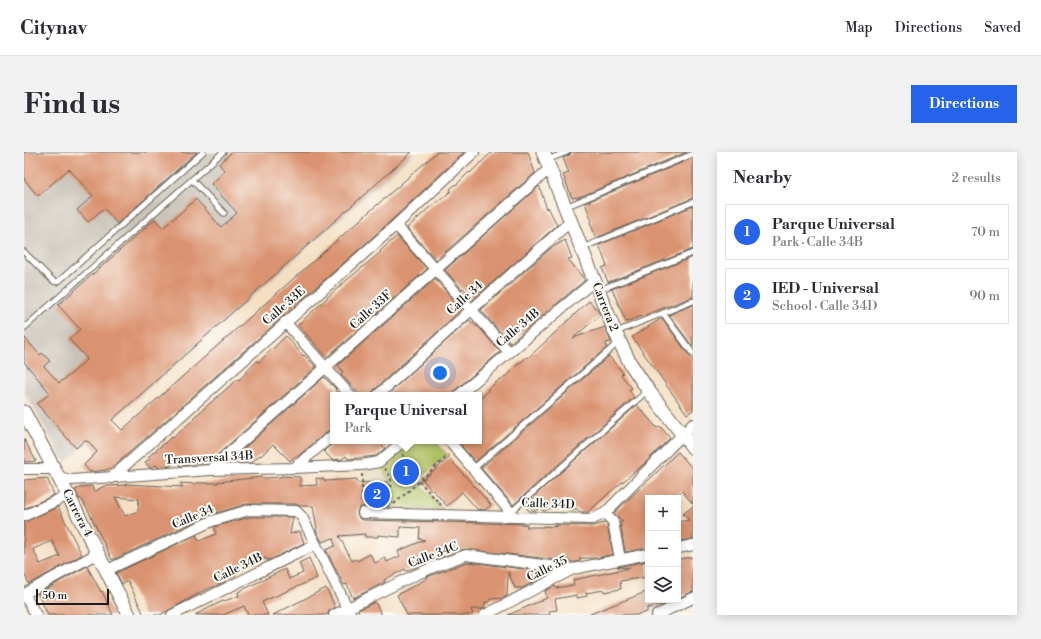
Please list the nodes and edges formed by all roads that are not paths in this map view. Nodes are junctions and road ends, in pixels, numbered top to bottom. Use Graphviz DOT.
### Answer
graph roads {
  1 [pos="203,152"];
  2 [pos="223,152"];
  3 [pos="474,152"];
  4 [pos="566,152"];
  5 [pos="693,154"];
  6 [pos="546,160"];
  7 [pos="192,180"];
  8 [pos="693,202"];
  9 [pos="565,207"];
  10 [pos="224,213"];
  11 [pos="570,222"];
  12 [pos="396,225"];
  13 [pos="581,248"];
  14 [pos="24,252"];
  15 [pos="693,253"];
  16 [pos="436,269"];
  17 [pos="596,286"];
  18 [pos="693,302"];
  19 [pos="471,310"];
  20 [pos="663,314"];
  21 [pos="285,322"];
  22 [pos="24,328"];
  23 [pos="617,337"];
  24 [pos="509,352"];
  25 [pos="693,353"];
  26 [pos="326,367"];
  27 [pos="648,390"];
  28 [pos="347,392"];
  29 [pos="381,392"];
  30 [pos="462,392"];
  31 [pos="24,412"];
  32 [pos="693,424"];
  33 [pos="682,434"];
  34 [pos="330,438"];
  35 [pos="395,444"];
  36 [pos="452,445"];
  37 [pos="693,448"];
  38 [pos="294,468"];
  39 [pos="24,469"];
  40 [pos="473,469"];
  41 [pos="210,470"];
  42 [pos="56,473"];
  43 [pos="111,478"];
  44 [pos="68,495"];
  45 [pos="363,513"];
  46 [pos="605,513"];
  47 [pos="512,514"];
  48 [pos="24,516"];
  49 [pos="316,544"];
  50 [pos="693,545"];
  51 [pos="681,547"];
  52 [pos="98,553"];
  53 [pos="645,555"];
  54 [pos="620,559"];
  55 [pos="573,569"];
  56 [pos="107,570"];
  57 [pos="24,594"];
  58 [pos="693,598"];
  59 [pos="349,612"];
  60 [pos="36,615"];
  61 [pos="129,615"];
  62 [pos="172,615"];
  63 [pos="334,615"];
  64 [pos="485,615"];
  65 [pos="657,615"];
  1 -- 14 [label="lane"];
  2 -- 7 [label="lane"];
  3 -- 12 [label="street, Calle 33E"];
  4 -- 6 [label="lane, Calle 33F"];
  5 -- 9 [label="lane"];
  6 -- 9 [label="street, Carrera 2"];
  6 -- 16 [label="street, Calle 33F"];
  7 -- 10 [label="lane"];
  7 -- 22 [label="lane"];
  8 -- 13 [label="lane"];
  9 -- 11 [label="street, Carrera 2"];
  11 -- 13 [label="street, Carrera 2"];
  11 -- 19 [label="street, Calle 34"];
  12 -- 16 [label="street"];
  12 -- 21 [label="street, Calle 33E"];
  13 -- 17 [label="street, Carrera 2"];
  15 -- 17 [label="lane, Calle 34B"];
  16 -- 19 [label="street"];
  16 -- 26 [label="street, Calle 33F"];
  17 -- 23 [label="street, Carrera 2"];
  17 -- 24 [label="street, Calle 34B"];
  18 -- 20 [label="lane"];
  19 -- 24 [label="street"];
  19 -- 29 [label="street, Calle 34"];
  20 -- 23 [label="lane"];
  20 -- 25 [label="lane"];
  21 -- 26 [label="street"];
  21 -- 43 [label="street, Calle 33E"];
  23 -- 27 [label="street, Carrera 2"];
  23 -- 40 [label="lane"];
  24 -- 30 [label="street, Calle 34B"];
  26 -- 28 [label="street"];
  26 -- 41 [label="street, Calle 33F"];
  27 -- 33 [label="street, Carrera 2"];
  27 -- 47 [label="lane"];
  31 -- 42 [label="street, Carrera 4"];
  32 -- 33 [label="street, Calle 34D"];
  33 -- 37 [label="street, Carrera 2"];
  33 -- 46 [label="street, Calle 34D"];
  34 -- 38 [label="street"];
  35 -- 38 [label="street, Transversal 34B"];
  36 -- 40 [label="street"];
  38 -- 41 [label="street, Transversal 34B"];
  39 -- 42 [label="street, Transversal 34B"];
  40 -- 47 [label="street"];
  41 -- 43 [label="street, Transversal 34B"];
  42 -- 43 [label="street, Transversal 34B"];
  42 -- 44 [label="street, Carrera 4"];
  44 -- 48 [label="street"];
  44 -- 52 [label="street, Carrera 4"];
  45 -- 47 [label="street, Calle 34D"];
  46 -- 47 [label="street, Calle 34D"];
  46 -- 54 [label="street"];
  49 -- 56 [label="street, Calle 34"];
  49 -- 59 [label="street"];
  49 -- 62 [label="street, Calle 34B"];
  50 -- 51 [label="street"];
  52 -- 56 [label="street, Carrera 4"];
  52 -- 57 [label="street"];
  53 -- 54 [label="street, Calle 35"];
  54 -- 55 [label="street, Calle 35"];
  55 -- 59 [label="street, Calle 34C"];
  55 -- 64 [label="street, Calle 35"];
  56 -- 61 [label="street, Carrera 4"];
  57 -- 60 [label="street"];
  58 -- 65 [label="street"];
  59 -- 63 [label="street, Calle 34C"];
}
